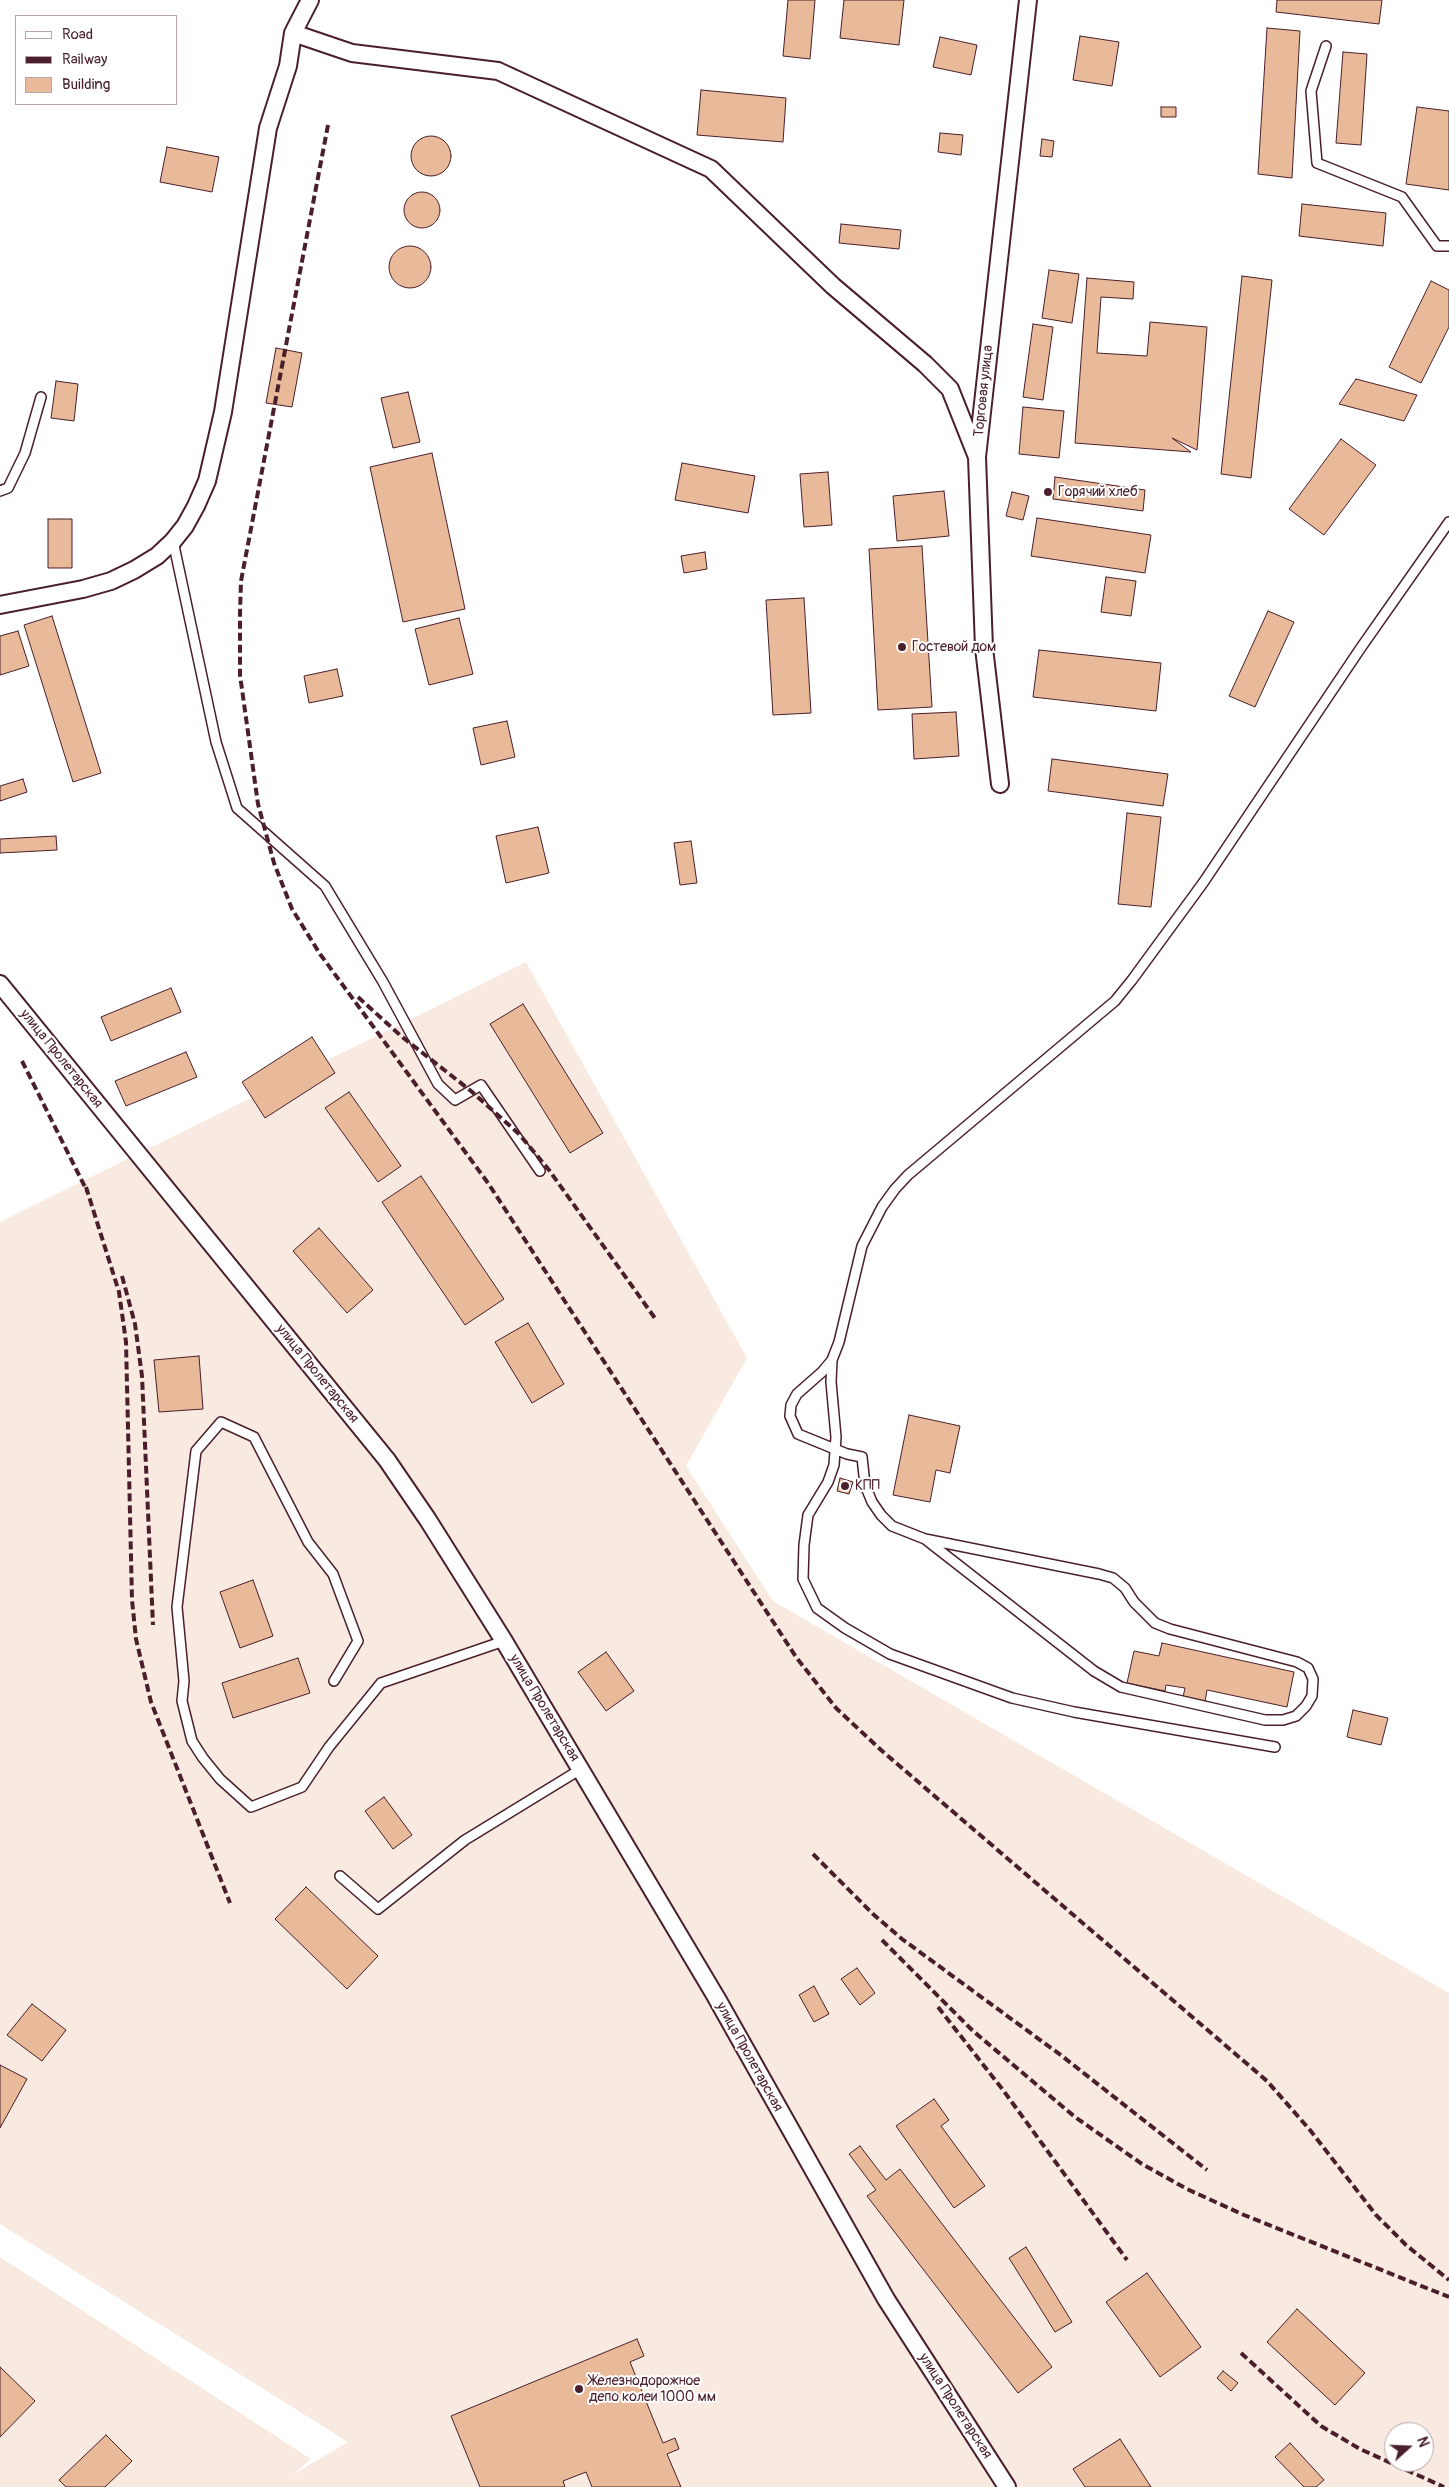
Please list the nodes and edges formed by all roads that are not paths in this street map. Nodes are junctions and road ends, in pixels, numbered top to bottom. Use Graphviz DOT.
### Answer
graph roads {
  1 [pos="310,0"];
  2 [pos="1028,0"];
  3 [pos="293,33"];
  4 [pos="1326,46"];
  5 [pos="1449,246"];
  6 [pos="41,398"];
  7 [pos="977,457"];
  8 [pos="0,491"];
  9 [pos="1449,522"];
  10 [pos="173,541"];
  11 [pos="0,605"];
  12 [pos="1000,784"];
  13 [pos="0,984"];
  14 [pos="540,1171"];
  15 [pos="832,1360"];
  16 [pos="836,1449"];
  17 [pos="925,1539"];
  18 [pos="504,1641"];
  19 [pos="334,1681"];
  20 [pos="1275,1747"];
  21 [pos="581,1769"];
  22 [pos="340,1876"];
  23 [pos="1007,2487"];
  1 -- 3 [label="street"];
  2 -- 7 [label="street, Торговая улица"];
  3 -- 7 [label="street"];
  3 -- 10 [label="street"];
  4 -- 5 [label="lane"];
  6 -- 8 [label="lane"];
  7 -- 12 [label="street, Торговая улица"];
  9 -- 15 [label="lane"];
  10 -- 11 [label="street"];
  10 -- 14 [label="lane"];
  13 -- 18 [label="street, улица Пролетарская"];
  15 -- 16 [label="lane"];
  15 -- 16 [label="lane"];
  16 -- 17 [label="lane"];
  16 -- 20 [label="lane"];
  17 -- 17 [label="lane"];
  18 -- 19 [label="lane"];
  18 -- 21 [label="street, улица Пролетарская"];
  21 -- 22 [label="lane"];
  21 -- 23 [label="street, улица Пролетарская"];
}
